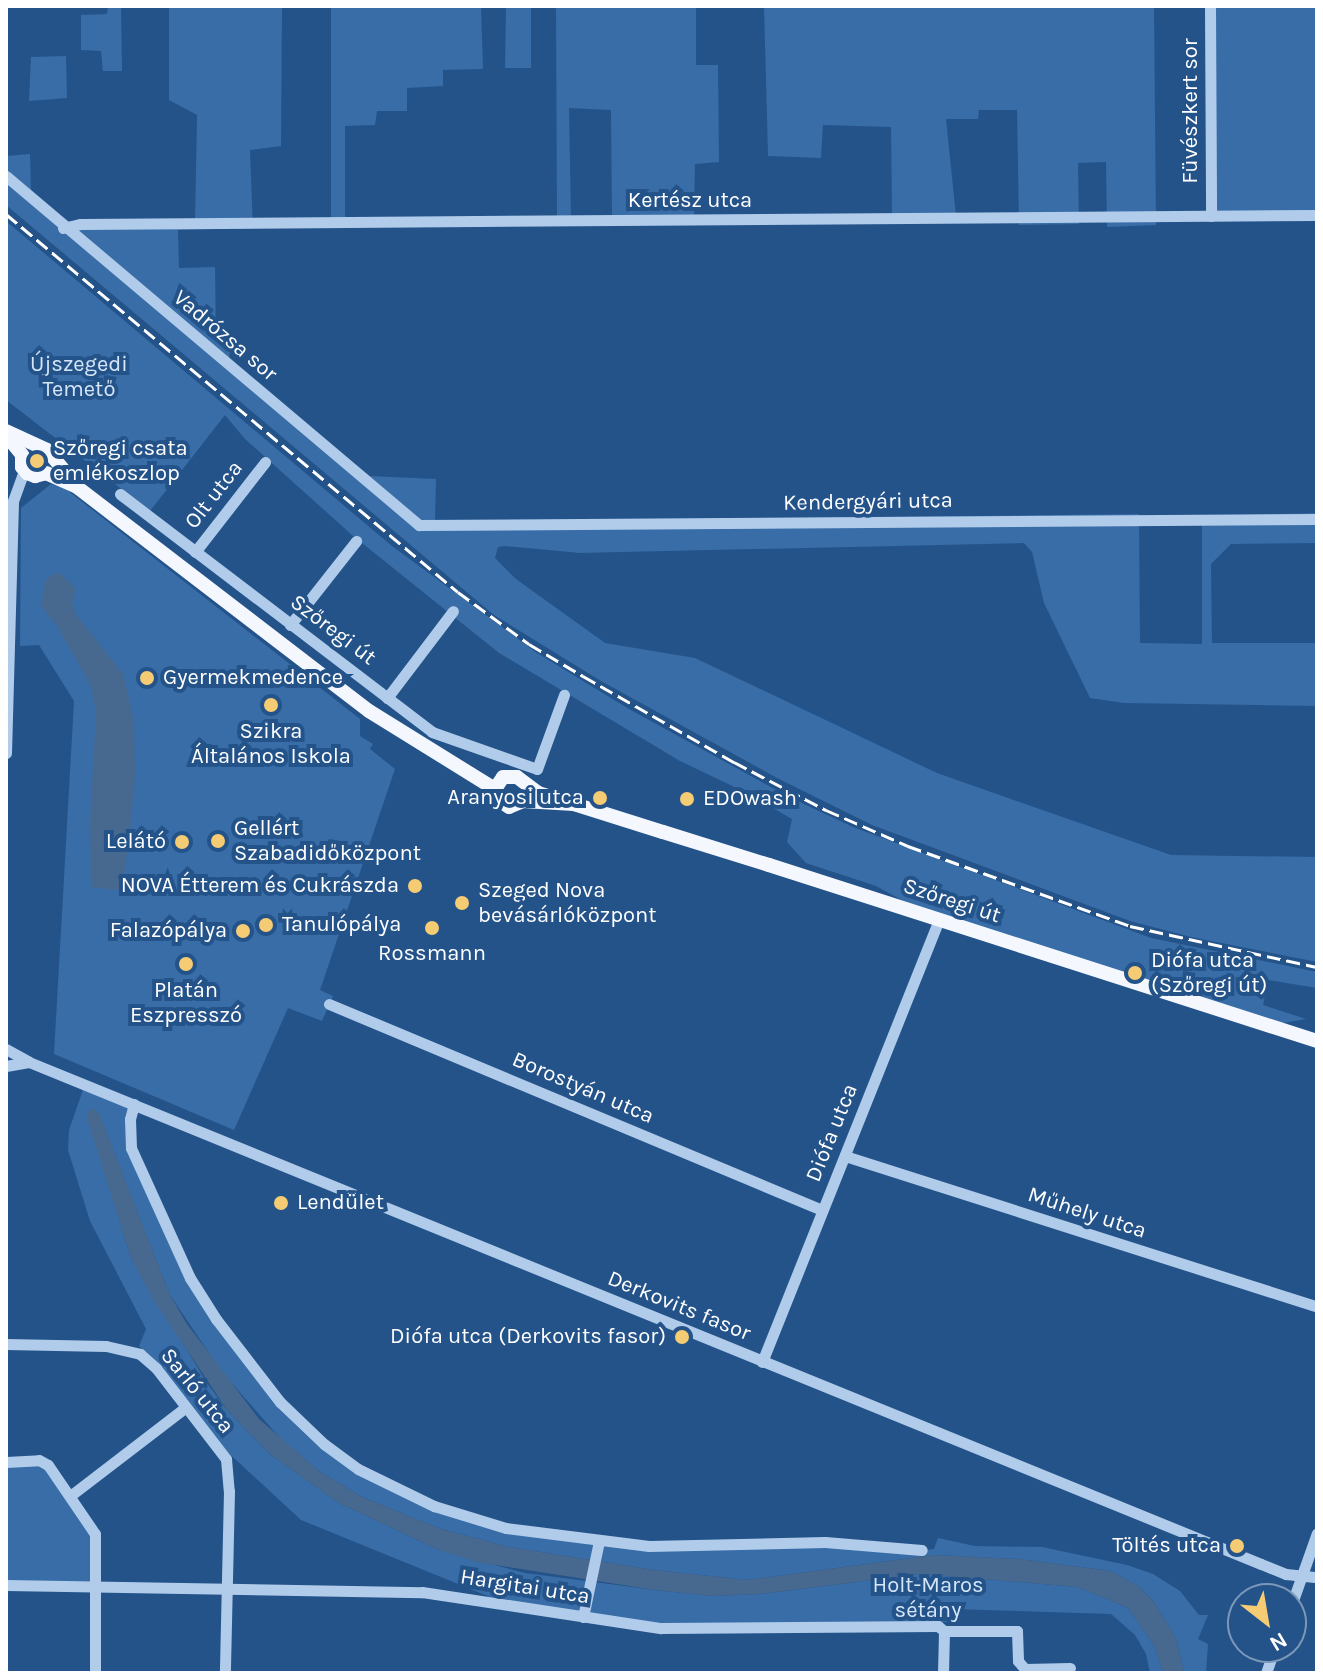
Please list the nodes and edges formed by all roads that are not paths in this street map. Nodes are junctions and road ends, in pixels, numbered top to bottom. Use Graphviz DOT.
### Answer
graph roads {
  1 [pos="1210,6"];
  2 [pos="6,176"];
  3 [pos="1317,215"];
  4 [pos="1211,216"];
  5 [pos="63,228"];
  6 [pos="6,433"];
  7 [pos="265,462"];
  8 [pos="35,463"];
  9 [pos="120,494"];
  10 [pos="1317,519"];
  11 [pos="419,525"];
  12 [pos="356,541"];
  13 [pos="195,552"];
  14 [pos="453,611"];
  15 [pos="8,621"];
  16 [pos="290,625"];
  17 [pos="564,695"];
  18 [pos="387,698"];
  19 [pos="6,753"];
  20 [pos="497,784"];
  21 [pos="525,794"];
  22 [pos="939,920"];
  23 [pos="329,1004"];
  24 [pos="1317,1041"];
  25 [pos="7,1055"];
  26 [pos="134,1104"];
  27 [pos="845,1156"];
  28 [pos="822,1210"];
  29 [pos="1317,1307"];
  30 [pos="6,1344"];
  31 [pos="762,1362"];
  32 [pos="186,1407"];
  33 [pos="6,1462"];
  34 [pos="70,1496"];
  35 [pos="1317,1533"];
  36 [pos="599,1541"];
  37 [pos="922,1550"];
  38 [pos="1302,1577"];
  39 [pos="1317,1577"];
  40 [pos="1300,1583"];
  41 [pos="6,1585"];
  42 [pos="96,1587"];
  43 [pos="226,1587"];
  44 [pos="583,1617"];
  45 [pos="944,1631"];
  46 [pos="1070,1668"];
  47 [pos="95,1673"];
  48 [pos="225,1673"];
  49 [pos="943,1673"];
  1 -- 4 [label="street, Füvészkert sor"];
  2 -- 5 [label="street, Vadrózsa sor"];
  3 -- 4 [label="street, Kertész utca"];
  4 -- 5 [label="street, Kertész utca"];
  5 -- 11 [label="street, Vadrózsa sor"];
  6 -- 8 [label="main road, Szőregi út"];
  7 -- 13 [label="street, Olt utca"];
  8 -- 15 [label="street"];
  8 -- 20 [label="main road, Szőregi út"];
  9 -- 13 [label="street, Szőregi út"];
  10 -- 11 [label="street, Kendergyári utca"];
  12 -- 16 [label="street"];
  13 -- 16 [label="street, Szőregi út"];
  14 -- 18 [label="street"];
  15 -- 19 [label="street"];
  16 -- 18 [label="street, Szőregi út"];
  17 -- 18 [label="street, Szőregi út"];
  20 -- 21 [label="main road, Szőregi út"];
  20 -- 21 [label="main road, Szőregi út"];
  21 -- 22 [label="main road, Szőregi út"];
  22 -- 24 [label="main road, Szőregi út"];
  22 -- 27 [label="street, Diófa utca"];
  23 -- 28 [label="street, Borostyán utca"];
  25 -- 26 [label="street, Derkovits fasor"];
  26 -- 31 [label="street, Derkovits fasor"];
  26 -- 36 [label="street"];
  27 -- 28 [label="street, Diófa utca"];
  27 -- 29 [label="street, Műhely utca"];
  28 -- 31 [label="street, Diófa utca"];
  30 -- 32 [label="street, Sarló utca"];
  31 -- 38 [label="street, Derkovits fasor"];
  32 -- 34 [label="street"];
  32 -- 43 [label="street, Sarló utca"];
  33 -- 34 [label="street"];
  34 -- 42 [label="street"];
  35 -- 38 [label="street"];
  36 -- 37 [label="street"];
  36 -- 44 [label="street"];
  38 -- 39 [label="street, Derkovits fasor"];
  38 -- 40 [label="street"];
  41 -- 42 [label="street, Hargitai utca"];
  42 -- 43 [label="street, Hargitai utca"];
  42 -- 47 [label="street"];
  43 -- 44 [label="street, Hargitai utca"];
  43 -- 48 [label="street, Sarló utca"];
  44 -- 45 [label="street, Hargitai utca"];
  45 -- 46 [label="street, Hargitai utca"];
  45 -- 49 [label="street"];
}
